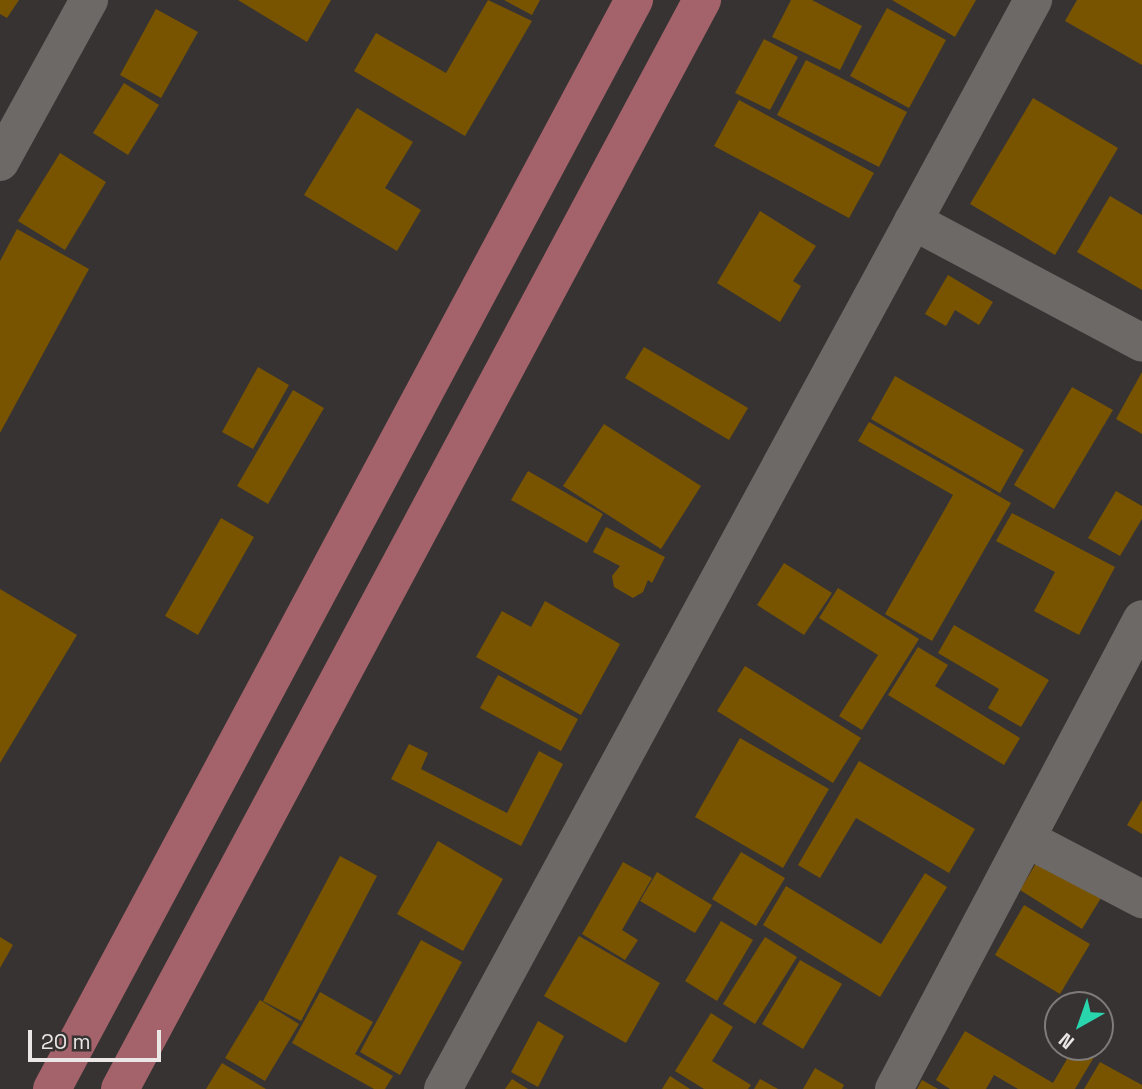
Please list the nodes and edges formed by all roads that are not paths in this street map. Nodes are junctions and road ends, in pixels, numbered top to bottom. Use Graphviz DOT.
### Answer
graph roads {
  1 [pos="89,0"];
  2 [pos="635,0"];
  3 [pos="702,0"];
  4 [pos="1033,0"];
  5 [pos="0,162"];
  6 [pos="913,221"];
  7 [pos="1142,344"];
  8 [pos="1142,619"];
  9 [pos="1027,839"];
  10 [pos="1142,899"];
  11 [pos="52,1089"];
  12 [pos="120,1089"];
  13 [pos="443,1089"];
  14 [pos="894,1089"];
  1 -- 5 [label="street"];
  2 -- 11 [label="main road"];
  3 -- 12 [label="main road"];
  4 -- 6 [label="street"];
  6 -- 7 [label="street"];
  6 -- 13 [label="street"];
  8 -- 9 [label="street"];
  9 -- 10 [label="street"];
  9 -- 14 [label="street"];
}
